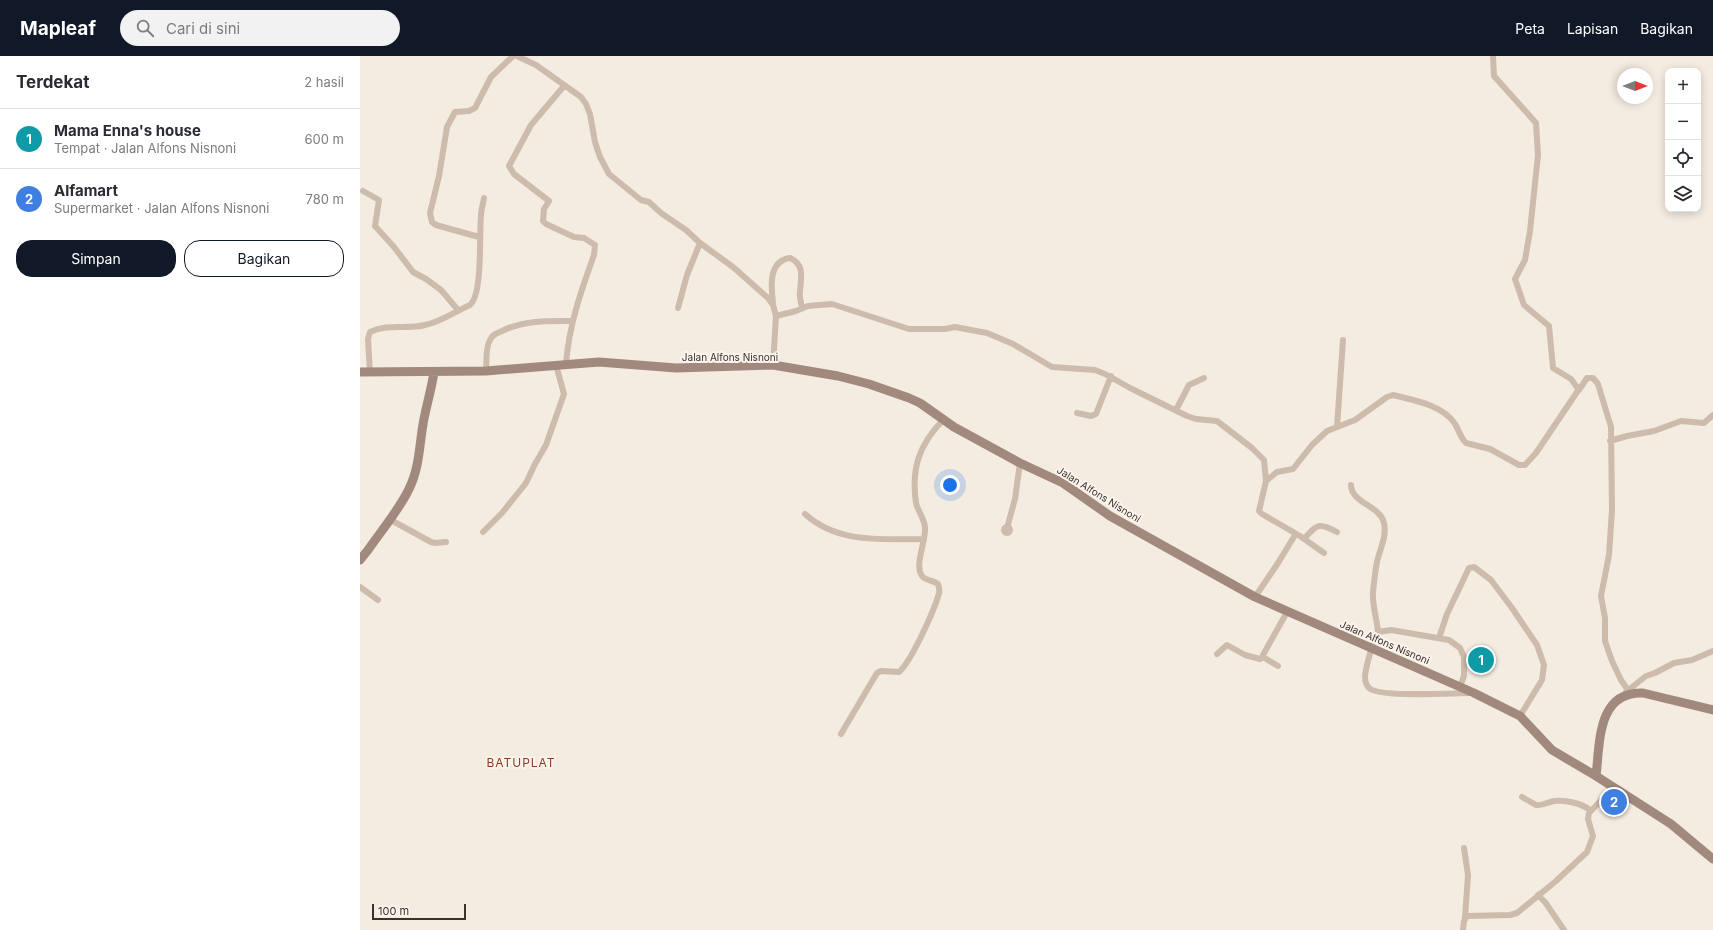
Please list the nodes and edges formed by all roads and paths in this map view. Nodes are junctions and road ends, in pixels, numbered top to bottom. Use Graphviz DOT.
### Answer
graph roads {
  1 [pos="513,56"];
  2 [pos="516,56"];
  3 [pos="1493,56"];
  4 [pos="564,86"];
  5 [pos="363,191"];
  6 [pos="484,198"];
  7 [pos="479,237"];
  8 [pos="700,243"];
  9 [pos="773,305"];
  10 [pos="678,308"];
  11 [pos="802,308"];
  12 [pos="458,310"];
  13 [pos="776,316"];
  14 [pos="572,321"];
  15 [pos="1344,340"];
  16 [pos="561,364"];
  17 [pos="773,365"];
  18 [pos="486,371"];
  19 [pos="360,372"];
  20 [pos="434,372"];
  21 [pos="370,373"];
  22 [pos="1111,376"];
  23 [pos="1204,378"];
  24 [pos="1579,390"];
  25 [pos="1176,410"];
  26 [pos="1077,413"];
  27 [pos="1713,415"];
  28 [pos="943,420"];
  29 [pos="1337,427"];
  30 [pos="1610,441"];
  31 [pos="1020,463"];
  32 [pos="1266,481"];
  33 [pos="1351,485"];
  34 [pos="805,514"];
  35 [pos="390,519"];
  36 [pos="1007,528"];
  37 [pos="483,532"];
  38 [pos="1337,532"];
  39 [pos="1295,534"];
  40 [pos="924,539"];
  41 [pos="1304,539"];
  42 [pos="446,542"];
  43 [pos="1324,553"];
  44 [pos="360,560"];
  45 [pos="360,587"];
  46 [pos="1255,597"];
  47 [pos="378,600"];
  48 [pos="1287,612"];
  49 [pos="1378,632"];
  50 [pos="1439,638"];
  51 [pos="1371,648"];
  52 [pos="1713,651"];
  53 [pos="1218,654"];
  54 [pos="1263,657"];
  55 [pos="1278,666"];
  56 [pos="1460,687"];
  57 [pos="1474,693"];
  58 [pos="1625,693"];
  59 [pos="1713,710"];
  60 [pos="1520,716"];
  61 [pos="841,734"];
  62 [pos="1596,776"];
  63 [pos="1613,788"];
  64 [pos="1522,797"];
  65 [pos="1590,810"];
  66 [pos="1464,848"];
  67 [pos="1713,859"];
  68 [pos="1538,895"];
  69 [pos="1465,918"];
  70 [pos="1463,930"];
  71 [pos="1564,930"];
  1 -- 7 [label="street"];
  2 -- 4 [label="street"];
  3 -- 24 [label="street"];
  4 -- 8 [label="street"];
  4 -- 14 [label="street"];
  5 -- 12 [label="street"];
  6 -- 7 [label="street"];
  7 -- 12 [label="street"];
  8 -- 9 [label="street"];
  8 -- 10 [label="street"];
  9 -- 11 [label="street"];
  9 -- 13 [label="street"];
  11 -- 13 [label="street"];
  11 -- 22 [label="street"];
  12 -- 21 [label="street"];
  13 -- 17 [label="street"];
  14 -- 16 [label="street"];
  14 -- 18 [label="street"];
  15 -- 29 [label="street"];
  16 -- 17 [label="main road, Jalan Alfons Nisnoni"];
  16 -- 18 [label="main road, Jalan Alfons Nisnoni"];
  16 -- 37 [label="street"];
  17 -- 28 [label="main road, Jalan Alfons Nisnoni"];
  18 -- 20 [label="main road, Jalan Alfons Nisnoni"];
  19 -- 21 [label="main road, Jalan Alfons Nisnoni"];
  20 -- 21 [label="main road, Jalan Alfons Nisnoni"];
  20 -- 35 [label="main road"];
  22 -- 25 [label="street"];
  22 -- 26 [label="street"];
  23 -- 25 [label="street"];
  24 -- 29 [label="street"];
  24 -- 30 [label="street"];
  25 -- 32 [label="street"];
  27 -- 30 [label="street"];
  28 -- 31 [label="main road, Jalan Alfons Nisnoni"];
  28 -- 40 [label="street"];
  29 -- 32 [label="street"];
  30 -- 58 [label="street"];
  31 -- 36 [label="street"];
  31 -- 46 [label="main road, Jalan Alfons Nisnoni"];
  32 -- 39 [label="street"];
  33 -- 49 [label="street"];
  34 -- 40 [label="street"];
  35 -- 42 [label="street"];
  35 -- 44 [label="main road"];
  38 -- 41 [label="street"];
  39 -- 41 [label="street"];
  39 -- 46 [label="street"];
  40 -- 61 [label="street"];
  41 -- 43 [label="street"];
  45 -- 47 [label="street"];
  46 -- 48 [label="main road, Jalan Alfons Nisnoni"];
  48 -- 51 [label="main road, Jalan Alfons Nisnoni"];
  48 -- 54 [label="street"];
  49 -- 50 [label="street"];
  49 -- 51 [label="street"];
  50 -- 56 [label="street"];
  50 -- 60 [label="street"];
  51 -- 56 [label="main road, Jalan Alfons Nisnoni"];
  51 -- 57 [label="street"];
  52 -- 58 [label="street"];
  53 -- 54 [label="street"];
  54 -- 55 [label="street"];
  56 -- 57 [label="main road, Jalan Alfons Nisnoni"];
  57 -- 60 [label="main road, Jalan Alfons Nisnoni"];
  58 -- 59 [label="main road"];
  58 -- 62 [label="main road"];
  60 -- 62 [label="main road, Jalan Alfons Nisnoni"];
  62 -- 63 [label="main road, Jalan Alfons Nisnoni"];
  63 -- 65 [label="street"];
  63 -- 67 [label="main road, Jalan Alfons Nisnoni"];
  64 -- 65 [label="street"];
  65 -- 68 [label="street"];
  66 -- 69 [label="street"];
  68 -- 69 [label="street"];
  68 -- 71 [label="street"];
  69 -- 70 [label="street"];
}
